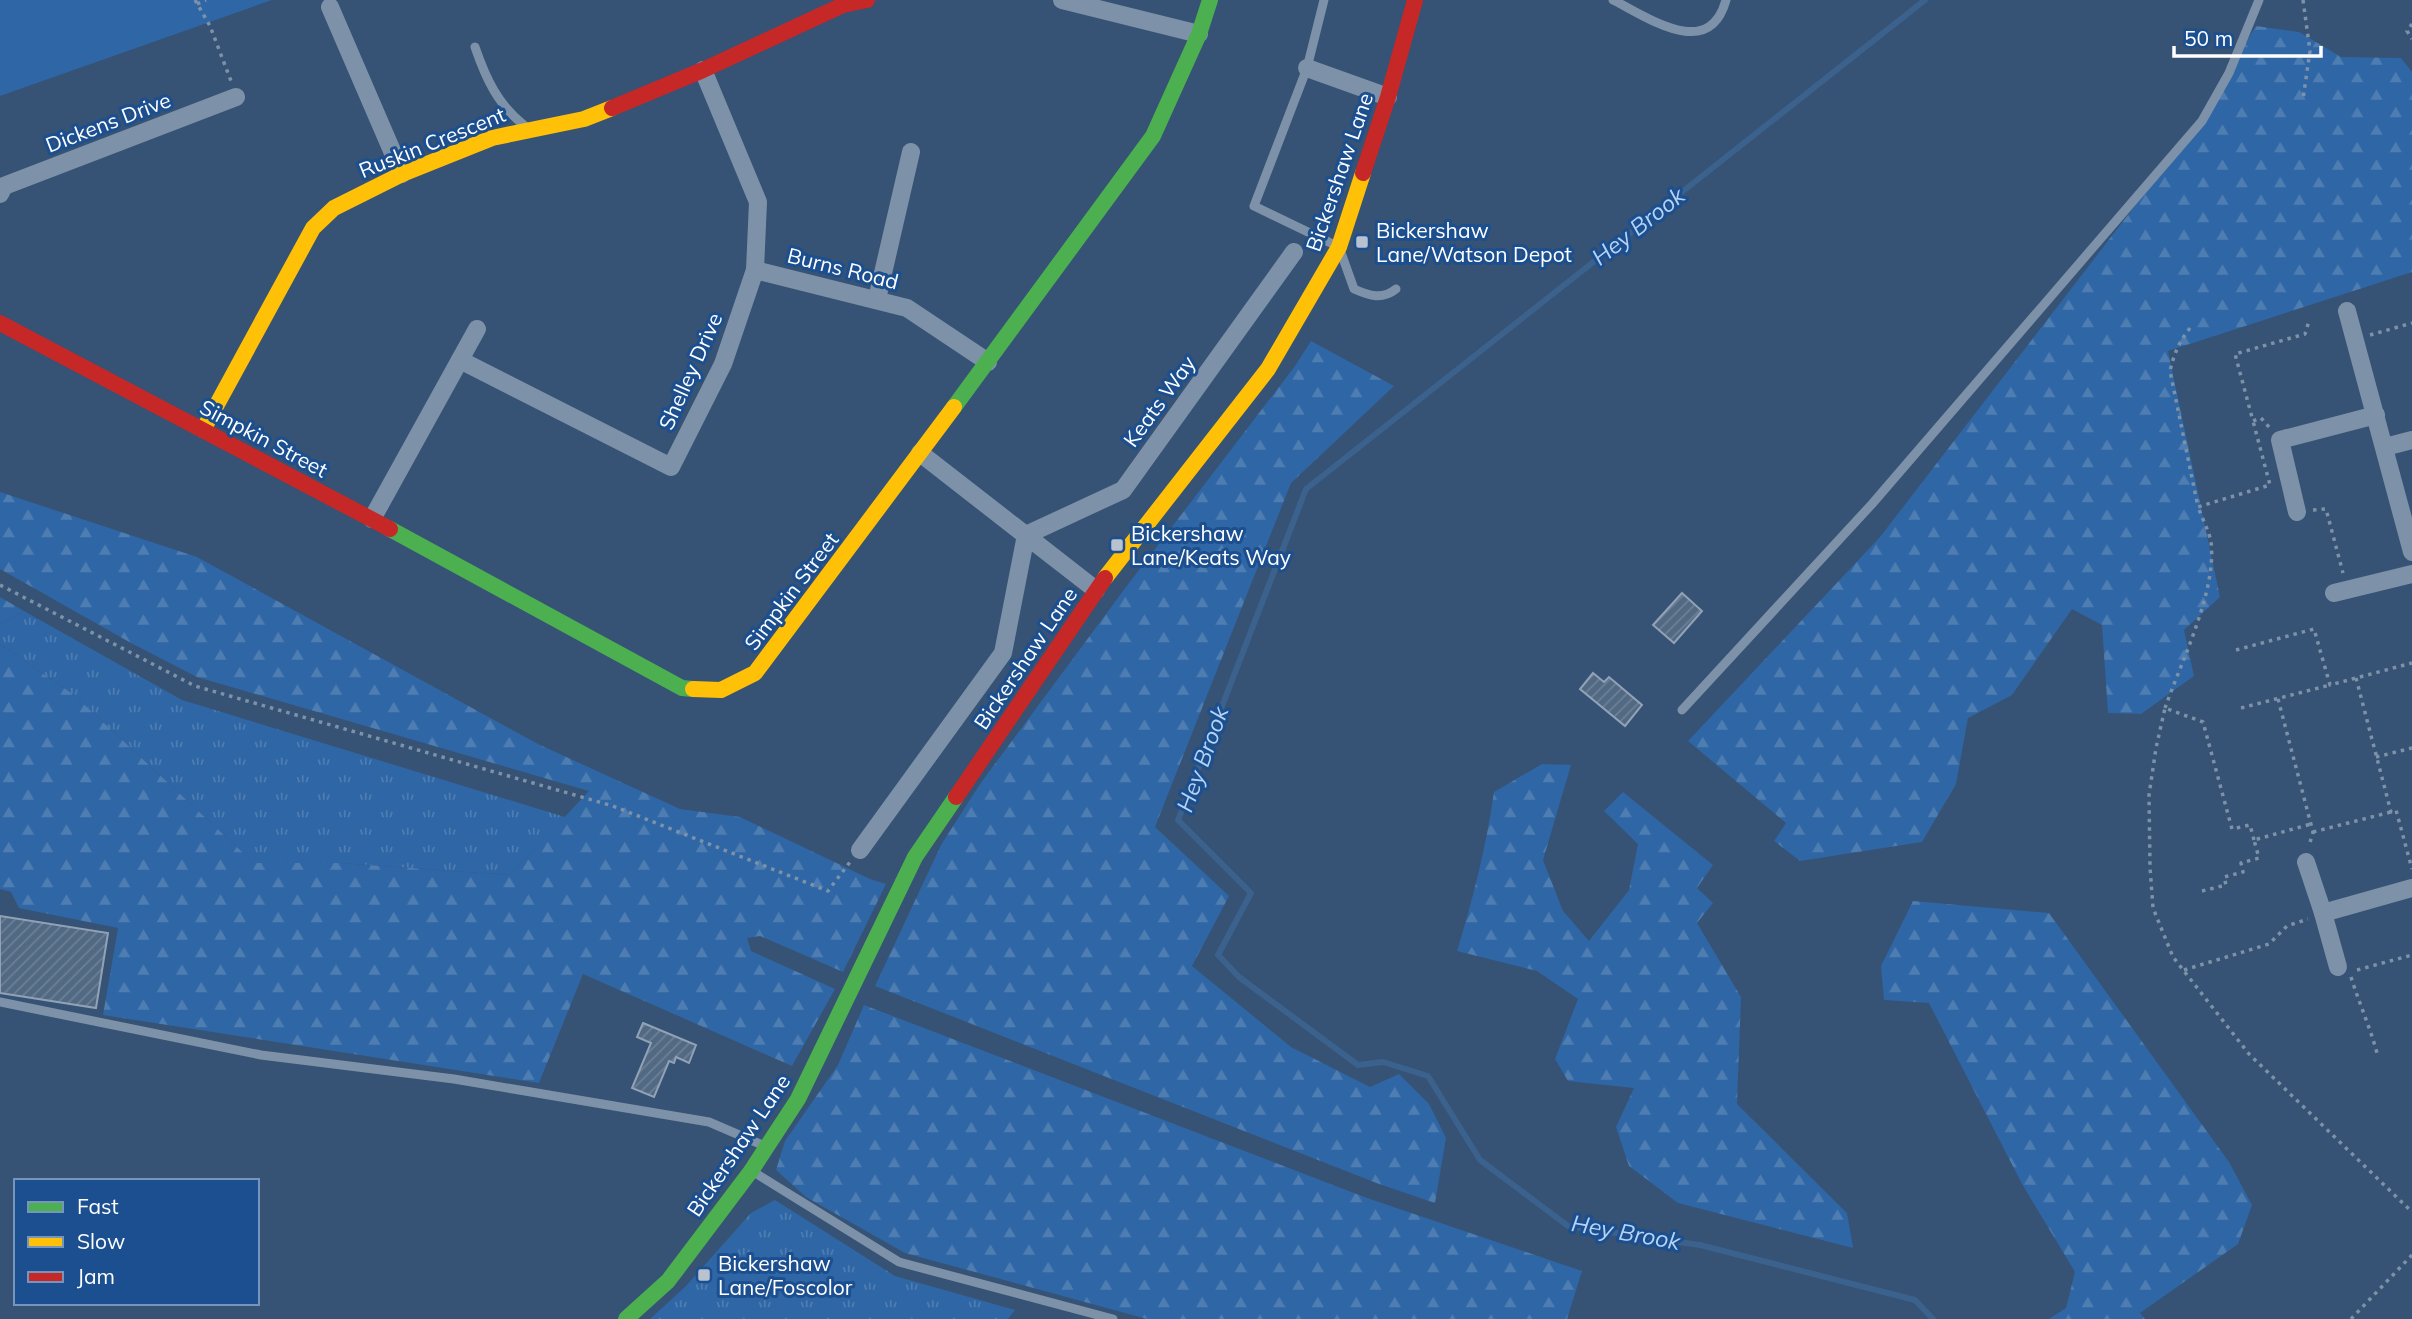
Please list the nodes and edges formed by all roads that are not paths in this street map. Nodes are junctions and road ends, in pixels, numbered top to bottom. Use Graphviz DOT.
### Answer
graph roads {
  1 [pos="867,0"];
  2 [pos="1062,0"];
  3 [pos="1210,0"];
  4 [pos="1324,0"];
  5 [pos="1415,0"];
  6 [pos="1613,0"];
  7 [pos="1726,0"];
  8 [pos="2259,0"];
  9 [pos="330,7"];
  10 [pos="1199,34"];
  11 [pos="475,47"];
  12 [pos="1307,68"];
  13 [pos="703,70"];
  14 [pos="236,97"];
  15 [pos="1388,97"];
  16 [pos="529,129"];
  17 [pos="911,152"];
  18 [pos="402,174"];
  19 [pos="0,194"];
  20 [pos="1339,247"];
  21 [pos="1294,252"];
  22 [pos="755,270"];
  23 [pos="1396,289"];
  24 [pos="877,299"];
  25 [pos="2347,311"];
  26 [pos="0,323"];
  27 [pos="477,329"];
  28 [pos="460,360"];
  29 [pos="988,362"];
  30 [pos="2376,415"];
  31 [pos="203,430"];
  32 [pos="2412,440"];
  33 [pos="2385,447"];
  34 [pos="920,453"];
  35 [pos="2297,512"];
  36 [pos="372,519"];
  37 [pos="1026,536"];
  38 [pos="2412,552"];
  39 [pos="2412,574"];
  40 [pos="1096,590"];
  41 [pos="2341,592"];
  42 [pos="1682,710"];
  43 [pos="860,850"];
  44 [pos="2306,862"];
  45 [pos="2412,888"];
  46 [pos="2323,913"];
  47 [pos="2338,967"];
  48 [pos="0,1002"];
  49 [pos="767,1147"];
  50 [pos="751,1171"];
  51 [pos="626,1319"];
  52 [pos="1113,1319"];
  1 -- 13 [label="street, Ruskin Crescent"];
  2 -- 10 [label="street"];
  3 -- 10 [label="street, Simpkin Street"];
  4 -- 12 [label="lane"];
  5 -- 15 [label="street, Bickershaw Lane"];
  6 -- 7 [label="lane"];
  8 -- 42 [label="lane"];
  9 -- 18 [label="street"];
  10 -- 29 [label="street, Simpkin Street"];
  11 -- 16 [label="lane"];
  12 -- 15 [label="street"];
  12 -- 20 [label="lane"];
  13 -- 16 [label="street, Ruskin Crescent"];
  13 -- 22 [label="street, Shelley Drive"];
  14 -- 19 [label="street, Dickens Drive"];
  15 -- 20 [label="street, Bickershaw Lane"];
  16 -- 18 [label="street, Ruskin Crescent"];
  17 -- 24 [label="street"];
  18 -- 31 [label="street, Ruskin Crescent"];
  20 -- 23 [label="lane"];
  20 -- 40 [label="street, Bickershaw Lane"];
  21 -- 37 [label="street, Keats Way"];
  22 -- 24 [label="street, Burns Road"];
  22 -- 28 [label="street, Shelley Drive"];
  24 -- 29 [label="street, Burns Road"];
  25 -- 30 [label="street"];
  26 -- 31 [label="street, Simpkin Street"];
  27 -- 28 [label="street"];
  28 -- 36 [label="street"];
  29 -- 34 [label="street, Simpkin Street"];
  30 -- 33 [label="street"];
  30 -- 35 [label="street"];
  31 -- 36 [label="street, Simpkin Street"];
  32 -- 33 [label="street"];
  33 -- 38 [label="street"];
  34 -- 36 [label="street, Simpkin Street"];
  34 -- 37 [label="street"];
  37 -- 40 [label="street"];
  37 -- 43 [label="street"];
  39 -- 41 [label="street"];
  40 -- 49 [label="street, Bickershaw Lane"];
  44 -- 46 [label="street"];
  45 -- 46 [label="street"];
  46 -- 47 [label="street"];
  48 -- 49 [label="lane"];
  49 -- 50 [label="street, Bickershaw Lane"];
  50 -- 51 [label="street, Bickershaw Lane"];
  50 -- 52 [label="lane"];
}
